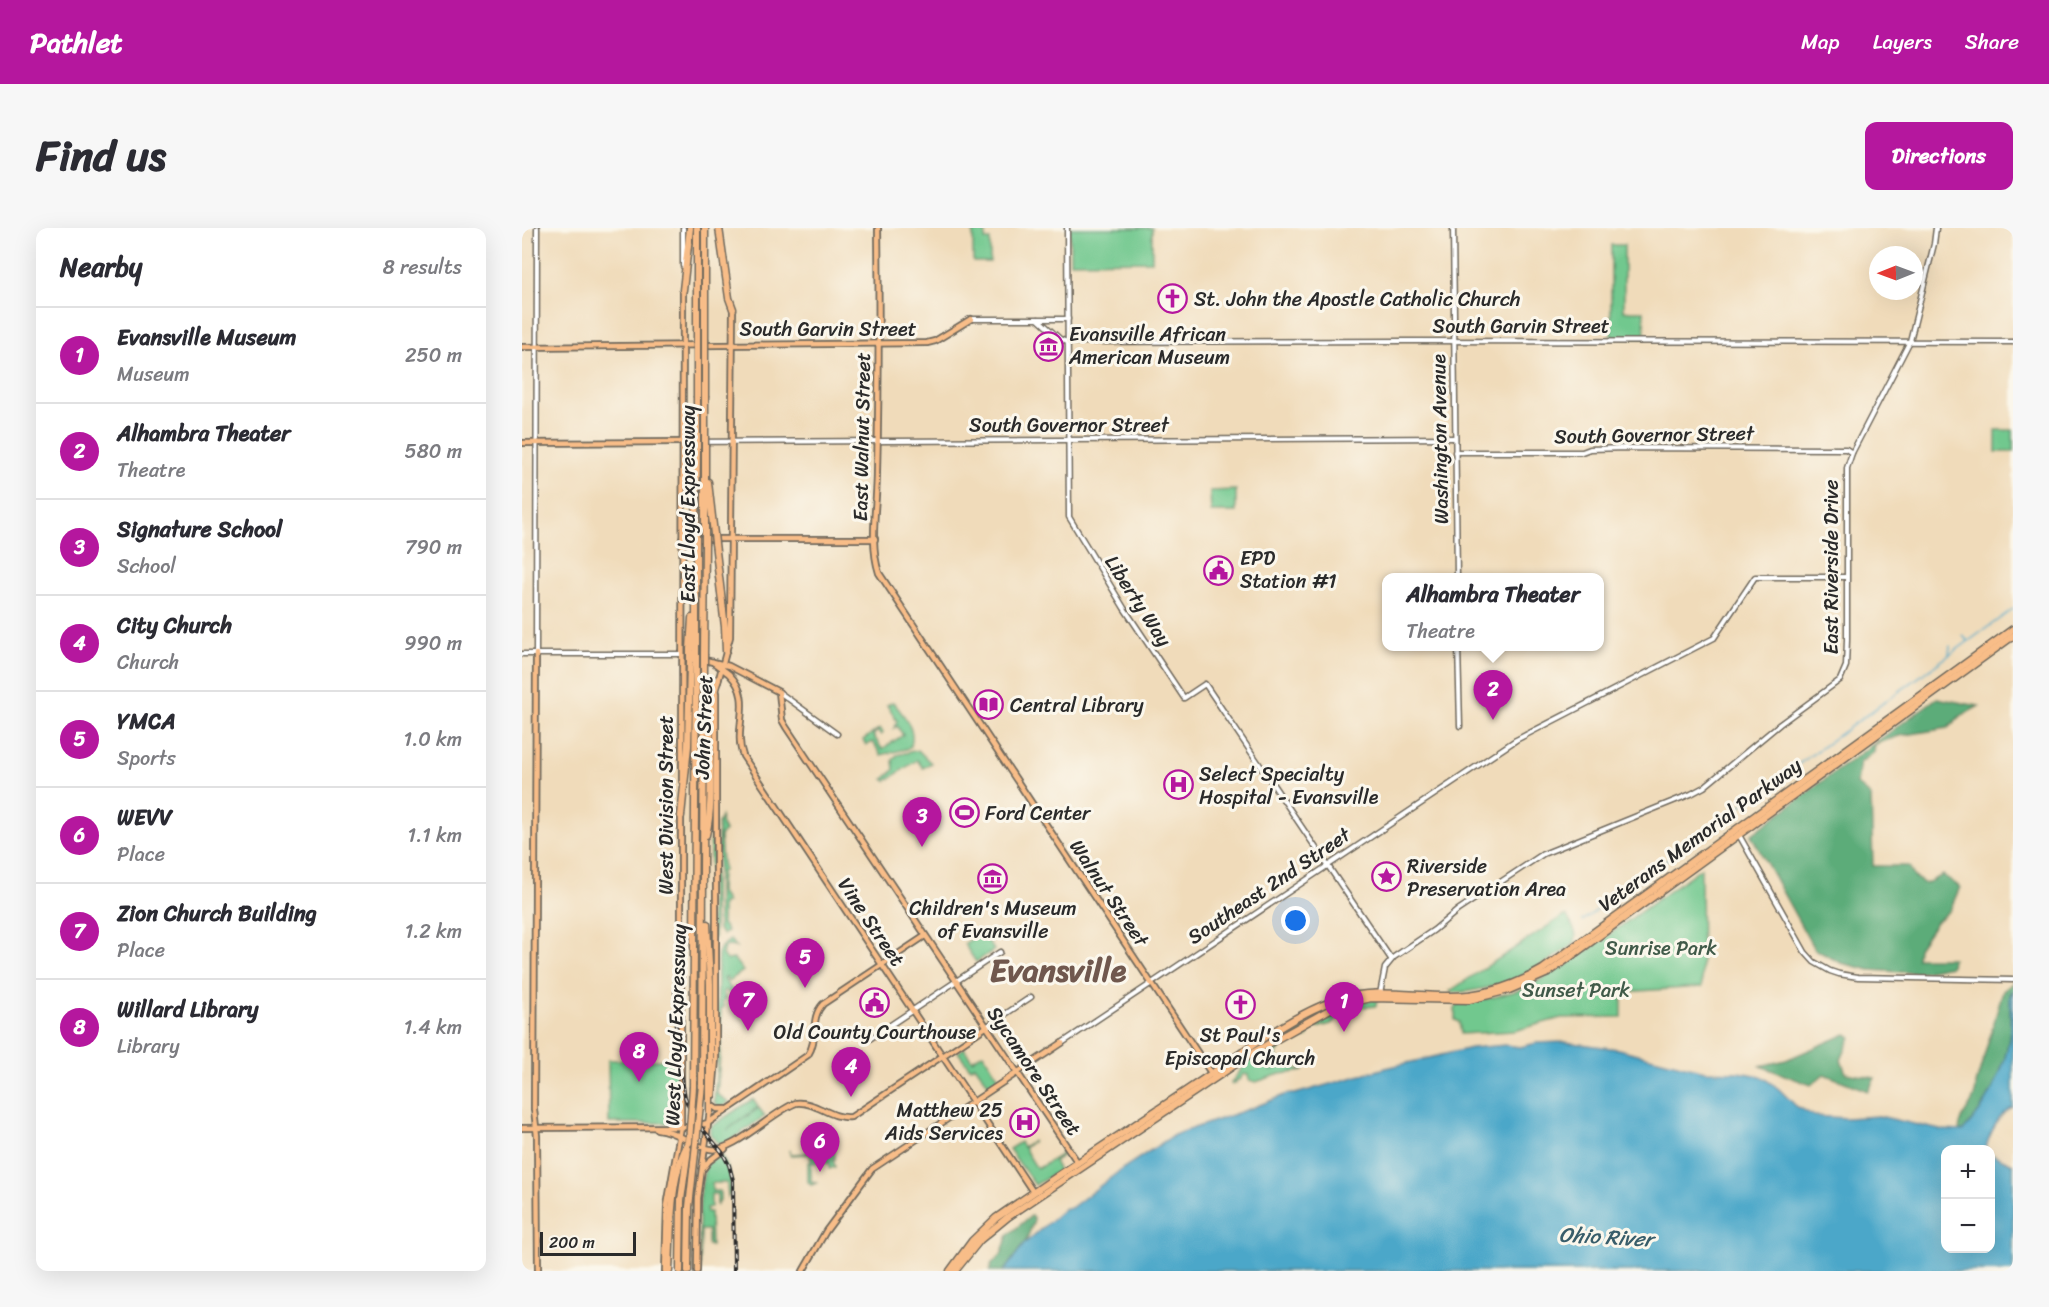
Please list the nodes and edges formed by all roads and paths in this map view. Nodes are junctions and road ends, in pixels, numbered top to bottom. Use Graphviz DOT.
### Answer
graph roads {
  1 [pos="537,228"];
  2 [pos="683,228"];
  3 [pos="690,228"];
  4 [pos="697,228"];
  5 [pos="705,228"];
  6 [pos="719,228"];
  7 [pos="878,228"];
  8 [pos="1067,228"];
  9 [pos="1453,228"];
  10 [pos="1936,228"];
  11 [pos="684,290"];
  12 [pos="733,309"];
  13 [pos="971,319"];
  14 [pos="1038,319"];
  15 [pos="1068,319"];
  16 [pos="1453,341"];
  17 [pos="1910,341"];
  18 [pos="1068,342"];
  19 [pos="2013,342"];
  20 [pos="732,344"];
  21 [pos="878,344"];
  22 [pos="684,345"];
  23 [pos="522,346"];
  24 [pos="538,346"];
  25 [pos="1455,438"];
  26 [pos="1068,440"];
  27 [pos="732,441"];
  28 [pos="878,441"];
  29 [pos="683,442"];
  30 [pos="522,443"];
  31 [pos="538,443"];
  32 [pos="705,449"];
  33 [pos="1455,452"];
  34 [pos="1852,453"];
  35 [pos="875,538"];
  36 [pos="682,539"];
  37 [pos="731,539"];
  38 [pos="1457,573"];
  39 [pos="1846,577"];
  40 [pos="2013,629"];
  41 [pos="2013,636"];
  42 [pos="726,651"];
  43 [pos="1458,651"];
  44 [pos="522,654"];
  45 [pos="536,654"];
  46 [pos="682,654"];
  47 [pos="693,662"];
  48 [pos="722,666"];
  49 [pos="718,679"];
  50 [pos="779,692"];
  51 [pos="1461,726"];
  52 [pos="837,734"];
  53 [pos="696,780"];
  54 [pos="704,780"];
  55 [pos="681,816"];
  56 [pos="1737,832"];
  57 [pos="703,847"];
  58 [pos="1327,865"];
  59 [pos="926,936"];
  60 [pos="706,949"];
  61 [pos="1000,952"];
  62 [pos="1391,959"];
  63 [pos="881,965"];
  64 [pos="2013,980"];
  65 [pos="956,981"];
  66 [pos="1152,982"];
  67 [pos="1380,995"];
  68 [pos="1031,997"];
  69 [pos="912,1010"];
  70 [pos="986,1027"];
  71 [pos="868,1040"];
  72 [pos="1062,1043"];
  73 [pos="942,1057"];
  74 [pos="1016,1072"];
  75 [pos="1213,1076"];
  76 [pos="973,1102"];
  77 [pos="711,1105"];
  78 [pos="730,1108"];
  79 [pos="710,1112"];
  80 [pos="708,1123"];
  81 [pos="681,1127"];
  82 [pos="522,1128"];
  83 [pos="535,1128"];
  84 [pos="639,1128"];
  85 [pos="680,1136"];
  86 [pos="1123,1136"];
  87 [pos="689,1142"];
  88 [pos="728,1146"];
  89 [pos="705,1148"];
  90 [pos="1078,1163"];
  91 [pos="701,1172"];
  92 [pos="1033,1192"];
  93 [pos="538,1271"];
  94 [pos="667,1271"];
  95 [pos="680,1271"];
  96 [pos="688,1271"];
  97 [pos="697,1271"];
  98 [pos="803,1271"];
  99 [pos="950,1271"];
  100 [pos="955,1271"];
  1 -- 24 [label="street"];
  2 -- 11 [label="street"];
  3 -- 11 [label="highway"];
  4 -- 47 [label="highway, East Lloyd Expressway, bridge"];
  5 -- 32 [label="highway, East Lloyd Expressway, bridge"];
  6 -- 12 [label="highway"];
  7 -- 21 [label="main road, East Walnut Street"];
  8 -- 15 [label="street"];
  9 -- 16 [label="street, Washington Avenue"];
  10 -- 17 [label="street, East Riverside Drive"];
  11 -- 22 [label="main road, West Division Street"];
  12 -- 20 [label="main road, John Street"];
  13 -- 14 [label="street, South Garvin Street"];
  13 -- 21 [label="main road, South Garvin Street"];
  14 -- 15 [label="street, South Garvin Street"];
  14 -- 18 [label="street"];
  15 -- 18 [label="street"];
  16 -- 17 [label="street, South Garvin Street"];
  16 -- 18 [label="street, South Garvin Street"];
  16 -- 25 [label="street, Washington Avenue"];
  17 -- 19 [label="street, South Garvin Street"];
  17 -- 34 [label="street, East Riverside Drive"];
  18 -- 26 [label="street"];
  20 -- 21 [label="main road, South Garvin Street"];
  20 -- 22 [label="main road, South Garvin Street"];
  20 -- 27 [label="main road, John Street"];
  21 -- 28 [label="main road, East Walnut Street"];
  22 -- 24 [label="main road, South Garvin Street"];
  22 -- 29 [label="main road, West Division Street"];
  23 -- 24 [label="main road, South Garvin Street"];
  24 -- 31 [label="street"];
  25 -- 26 [label="street, South Governor Street"];
  25 -- 33 [label="street, Washington Avenue"];
  26 -- 28 [label="street, South Governor Street"];
  26 -- 58 [label="street, Liberty Way"];
  27 -- 28 [label="street, South Governor Street"];
  27 -- 29 [label="street, South Governor Street"];
  27 -- 37 [label="main road, John Street"];
  28 -- 35 [label="main road, East Walnut Street"];
  29 -- 31 [label="main road"];
  29 -- 36 [label="main road, West Division Street"];
  30 -- 31 [label="main road"];
  31 -- 45 [label="street"];
  32 -- 42 [label="highway, bridge"];
  32 -- 54 [label="highway, East Lloyd Expressway, bridge"];
  33 -- 34 [label="street, South Governor Street"];
  33 -- 38 [label="street, Washington Avenue"];
  34 -- 39 [label="street, East Riverside Drive"];
  35 -- 37 [label="main road"];
  35 -- 66 [label="main road, Walnut Street"];
  36 -- 37 [label="main road"];
  36 -- 46 [label="main road, West Division Street"];
  37 -- 42 [label="main road, John Street"];
  39 -- 58 [label="street, Southeast 2nd Street"];
  39 -- 62 [label="street, East Riverside Drive"];
  40 -- 56 [label="highway, Veterans Memorial Parkway"];
  41 -- 56 [label="highway, Veterans Memorial Parkway"];
  42 -- 48 [label="main road, John Street"];
  43 -- 51 [label="street"];
  44 -- 45 [label="street"];
  45 -- 46 [label="street"];
  45 -- 83 [label="main road"];
  46 -- 48 [label="main road, Vine Street"];
  46 -- 55 [label="main road, West Division Street"];
  47 -- 53 [label="highway, East Lloyd Expressway"];
  47 -- 55 [label="highway"];
  48 -- 49 [label="main road, John Street"];
  48 -- 50 [label="main road"];
  48 -- 63 [label="main road, Vine Street"];
  49 -- 57 [label="highway"];
  49 -- 77 [label="main road, John Street"];
  50 -- 52 [label="street"];
  50 -- 59 [label="main road, Sycamore Street"];
  53 -- 87 [label="highway, West Lloyd Expressway, bridge"];
  54 -- 57 [label="highway, West Lloyd Expressway"];
  55 -- 81 [label="main road, West Division Street"];
  56 -- 64 [label="street"];
  56 -- 67 [label="highway, Veterans Memorial Parkway"];
  57 -- 60 [label="highway, West Lloyd Expressway"];
  58 -- 62 [label="street"];
  58 -- 66 [label="street, Southeast 2nd Street"];
  59 -- 63 [label="main road"];
  59 -- 65 [label="main road, Sycamore Street"];
  60 -- 79 [label="highway"];
  60 -- 96 [label="highway, West Lloyd Expressway, bridge"];
  61 -- 65 [label="street"];
  62 -- 67 [label="street"];
  63 -- 69 [label="main road, Vine Street"];
  63 -- 78 [label="main road"];
  65 -- 69 [label="street"];
  65 -- 70 [label="main road, Sycamore Street"];
  66 -- 72 [label="street, Southeast 2nd Street"];
  66 -- 75 [label="main road, Walnut Street"];
  67 -- 75 [label="highway, Veterans Memorial Parkway"];
  68 -- 70 [label="street"];
  69 -- 71 [label="street"];
  69 -- 73 [label="main road, Vine Street"];
  70 -- 73 [label="main road"];
  70 -- 74 [label="main road, Sycamore Street"];
  72 -- 74 [label="main road"];
  73 -- 76 [label="main road, Vine Street"];
  73 -- 88 [label="main road"];
  74 -- 76 [label="main road"];
  74 -- 90 [label="main road, Sycamore Street"];
  75 -- 86 [label="highway, Veterans Memorial Parkway"];
  76 -- 92 [label="main road, Vine Street"];
  76 -- 98 [label="main road"];
  77 -- 78 [label="main road"];
  77 -- 79 [label="main road, John Street"];
  78 -- 80 [label="main road"];
  79 -- 80 [label="main road, John Street"];
  80 -- 81 [label="main road"];
  80 -- 89 [label="main road, John Street"];
  81 -- 84 [label="main road"];
  81 -- 85 [label="main road, West Division Street"];
  82 -- 83 [label="main road"];
  83 -- 84 [label="main road"];
  83 -- 93 [label="main road"];
  84 -- 85 [label="main road"];
  85 -- 89 [label="main road"];
  85 -- 94 [label="main road, West Division Street"];
  86 -- 90 [label="highway"];
  86 -- 100 [label="highway"];
  87 -- 94 [label="highway"];
  87 -- 95 [label="highway, West Lloyd Expressway"];
  88 -- 89 [label="main road"];
  88 -- 91 [label="main road"];
  89 -- 91 [label="main road, John Street"];
  90 -- 92 [label="highway"];
  91 -- 97 [label="main road, John Street"];
  92 -- 99 [label="highway"];
}
